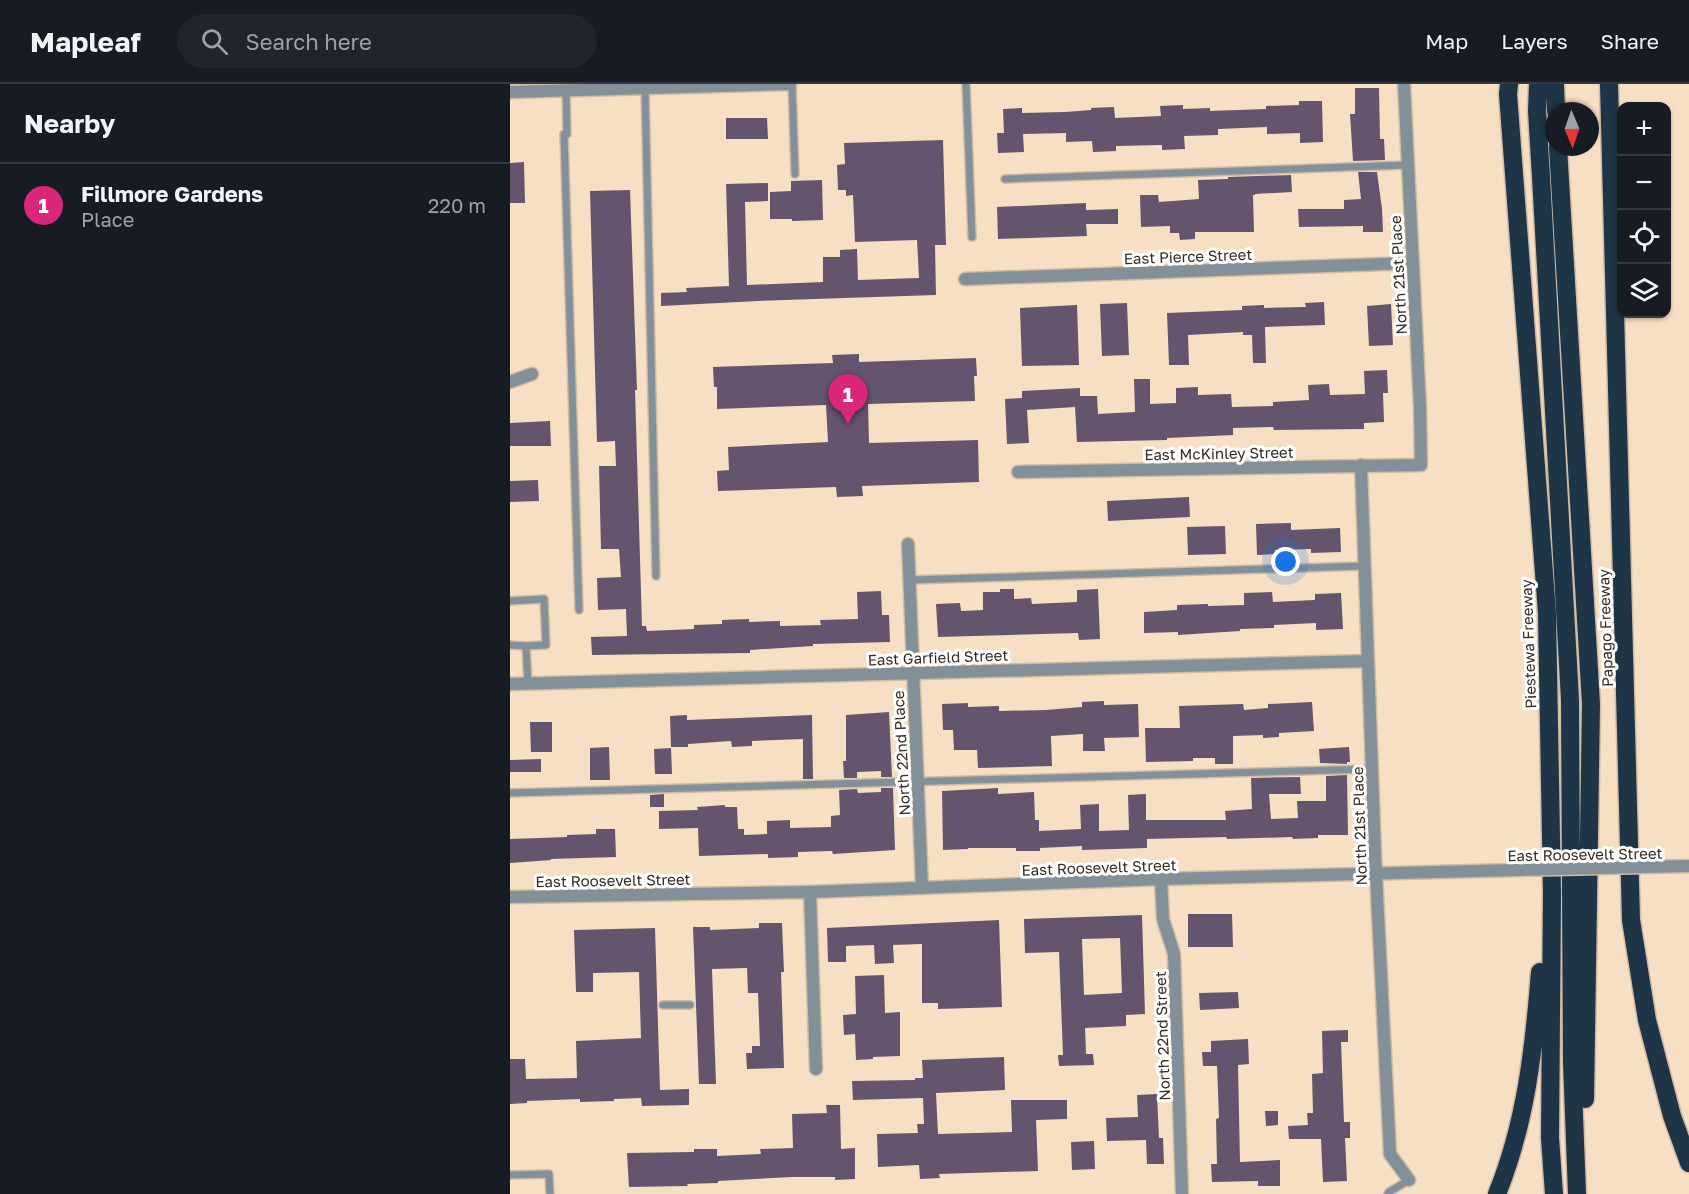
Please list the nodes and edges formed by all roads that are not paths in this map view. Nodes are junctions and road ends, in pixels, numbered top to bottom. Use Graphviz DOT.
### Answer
graph roads {
  1 [pos="757,84"];
  2 [pos="791,84"];
  3 [pos="966,84"];
  4 [pos="1404,84"];
  5 [pos="1538,84"];
  6 [pos="1555,84"];
  7 [pos="1597,84"];
  8 [pos="1609,84"];
  9 [pos="1507,87"];
  10 [pos="543,88"];
  11 [pos="645,88"];
  12 [pos="566,91"];
  13 [pos="510,92"];
  14 [pos="1556,102"];
  15 [pos="1610,139"];
  16 [pos="1559,156"];
  17 [pos="1408,165"];
  18 [pos="795,174"];
  19 [pos="1005,179"];
  20 [pos="972,237"];
  21 [pos="1413,263"];
  22 [pos="965,279"];
  23 [pos="532,374"];
  24 [pos="510,382"];
  25 [pos="1360,465"];
  26 [pos="1421,465"];
  27 [pos="1018,472"];
  28 [pos="908,544"];
  29 [pos="1364,566"];
  30 [pos="656,576"];
  31 [pos="909,580"];
  32 [pos="510,601"];
  33 [pos="579,610"];
  34 [pos="510,645"];
  35 [pos="526,646"];
  36 [pos="1367,661"];
  37 [pos="913,673"];
  38 [pos="510,684"];
  39 [pos="528,684"];
  40 [pos="1372,769"];
  41 [pos="918,782"];
  42 [pos="510,793"];
  43 [pos="1689,866"];
  44 [pos="1376,874"];
  45 [pos="1161,879"];
  46 [pos="922,888"];
  47 [pos="810,892"];
  48 [pos="1552,893"];
  49 [pos="510,897"];
  50 [pos="663,1005"];
  51 [pos="690,1005"];
  52 [pos="816,1069"];
  53 [pos="1689,1163"];
  54 [pos="510,1175"];
  55 [pos="1409,1180"];
  56 [pos="550,1194"];
  57 [pos="1182,1194"];
  58 [pos="1388,1194"];
  59 [pos="1497,1194"];
  60 [pos="1554,1194"];
  61 [pos="1577,1194"];
  62 [pos="1590,1194"];
  1 -- 2 [label="street"];
  1 -- 11 [label="street"];
  2 -- 18 [label="lane"];
  3 -- 20 [label="lane"];
  4 -- 17 [label="street, North 21st Place"];
  5 -- 61 [label="highway"];
  6 -- 14 [label="highway"];
  7 -- 15 [label="highway"];
  8 -- 15 [label="highway, Papago Freeway"];
  9 -- 48 [label="highway, Piestewa Freeway"];
  10 -- 12 [label="street"];
  10 -- 13 [label="street"];
  11 -- 12 [label="street"];
  11 -- 30 [label="lane"];
  12 -- 33 [label="lane"];
  15 -- 53 [label="highway, Papago Freeway"];
  16 -- 62 [label="highway"];
  17 -- 19 [label="lane"];
  17 -- 21 [label="street, North 21st Place"];
  21 -- 22 [label="street, East Pierce Street"];
  21 -- 26 [label="street, North 21st Place"];
  23 -- 24 [label="street"];
  25 -- 26 [label="street, East McKinley Street"];
  25 -- 27 [label="street, East McKinley Street"];
  25 -- 29 [label="street, North 21st Place"];
  28 -- 31 [label="street, North 22nd Place"];
  29 -- 31 [label="lane"];
  29 -- 36 [label="street, North 21st Place"];
  31 -- 37 [label="street, North 22nd Place"];
  32 -- 35 [label="lane"];
  34 -- 35 [label="lane"];
  35 -- 39 [label="lane"];
  36 -- 37 [label="street, East Garfield Street"];
  36 -- 40 [label="street, North 21st Place"];
  37 -- 39 [label="street, East Garfield Street"];
  37 -- 41 [label="street, North 22nd Place"];
  38 -- 39 [label="street, East Garfield Street"];
  40 -- 41 [label="lane"];
  40 -- 44 [label="street, North 21st Place"];
  41 -- 42 [label="lane"];
  41 -- 46 [label="street, North 22nd Place"];
  43 -- 44 [label="street, East Roosevelt Street, bridge"];
  44 -- 45 [label="street, East Roosevelt Street"];
  44 -- 55 [label="street, North 21st Place"];
  45 -- 46 [label="street, East Roosevelt Street"];
  45 -- 57 [label="street, North 22nd Street"];
  46 -- 47 [label="street, East Roosevelt Street"];
  47 -- 49 [label="street, East Roosevelt Street"];
  47 -- 52 [label="street"];
  48 -- 59 [label="highway"];
  48 -- 60 [label="highway, Piestewa Freeway"];
  50 -- 51 [label="lane"];
  54 -- 56 [label="lane"];
  55 -- 58 [label="lane"];
}
